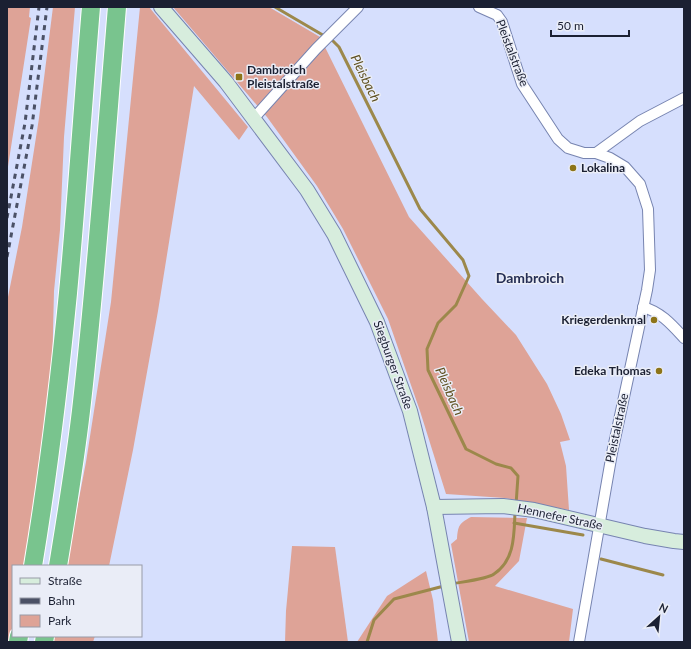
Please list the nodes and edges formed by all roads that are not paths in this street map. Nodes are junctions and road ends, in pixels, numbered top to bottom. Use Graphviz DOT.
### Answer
graph roads {
  1 [pos="90,7"];
  2 [pos="117,7"];
  3 [pos="161,7"];
  4 [pos="358,7"];
  5 [pos="479,7"];
  6 [pos="500,11"];
  7 [pos="684,98"];
  8 [pos="254,118"];
  9 [pos="596,153"];
  10 [pos="644,307"];
  11 [pos="684,338"];
  12 [pos="434,507"];
  13 [pos="600,525"];
  14 [pos="684,542"];
  15 [pos="33,565"];
  16 [pos="58,565"];
  17 [pos="459,642"];
  18 [pos="579,642"];
  1 -- 15 [label="highway"];
  2 -- 16 [label="highway"];
  3 -- 8 [label="main road"];
  4 -- 8 [label="street"];
  5 -- 6 [label="street, Pleistalstraße"];
  6 -- 9 [label="street, Pleistalstraße"];
  7 -- 9 [label="street"];
  8 -- 12 [label="main road, Siegburger Straße"];
  9 -- 10 [label="street, Pleistalstraße"];
  10 -- 11 [label="street"];
  10 -- 13 [label="street, Pleistalstraße"];
  12 -- 13 [label="main road, Hennefer Straße"];
  12 -- 17 [label="main road, Siegburger Straße"];
  13 -- 14 [label="main road, Hennefer Straße"];
  13 -- 18 [label="street, Pleistalstraße"];
}
